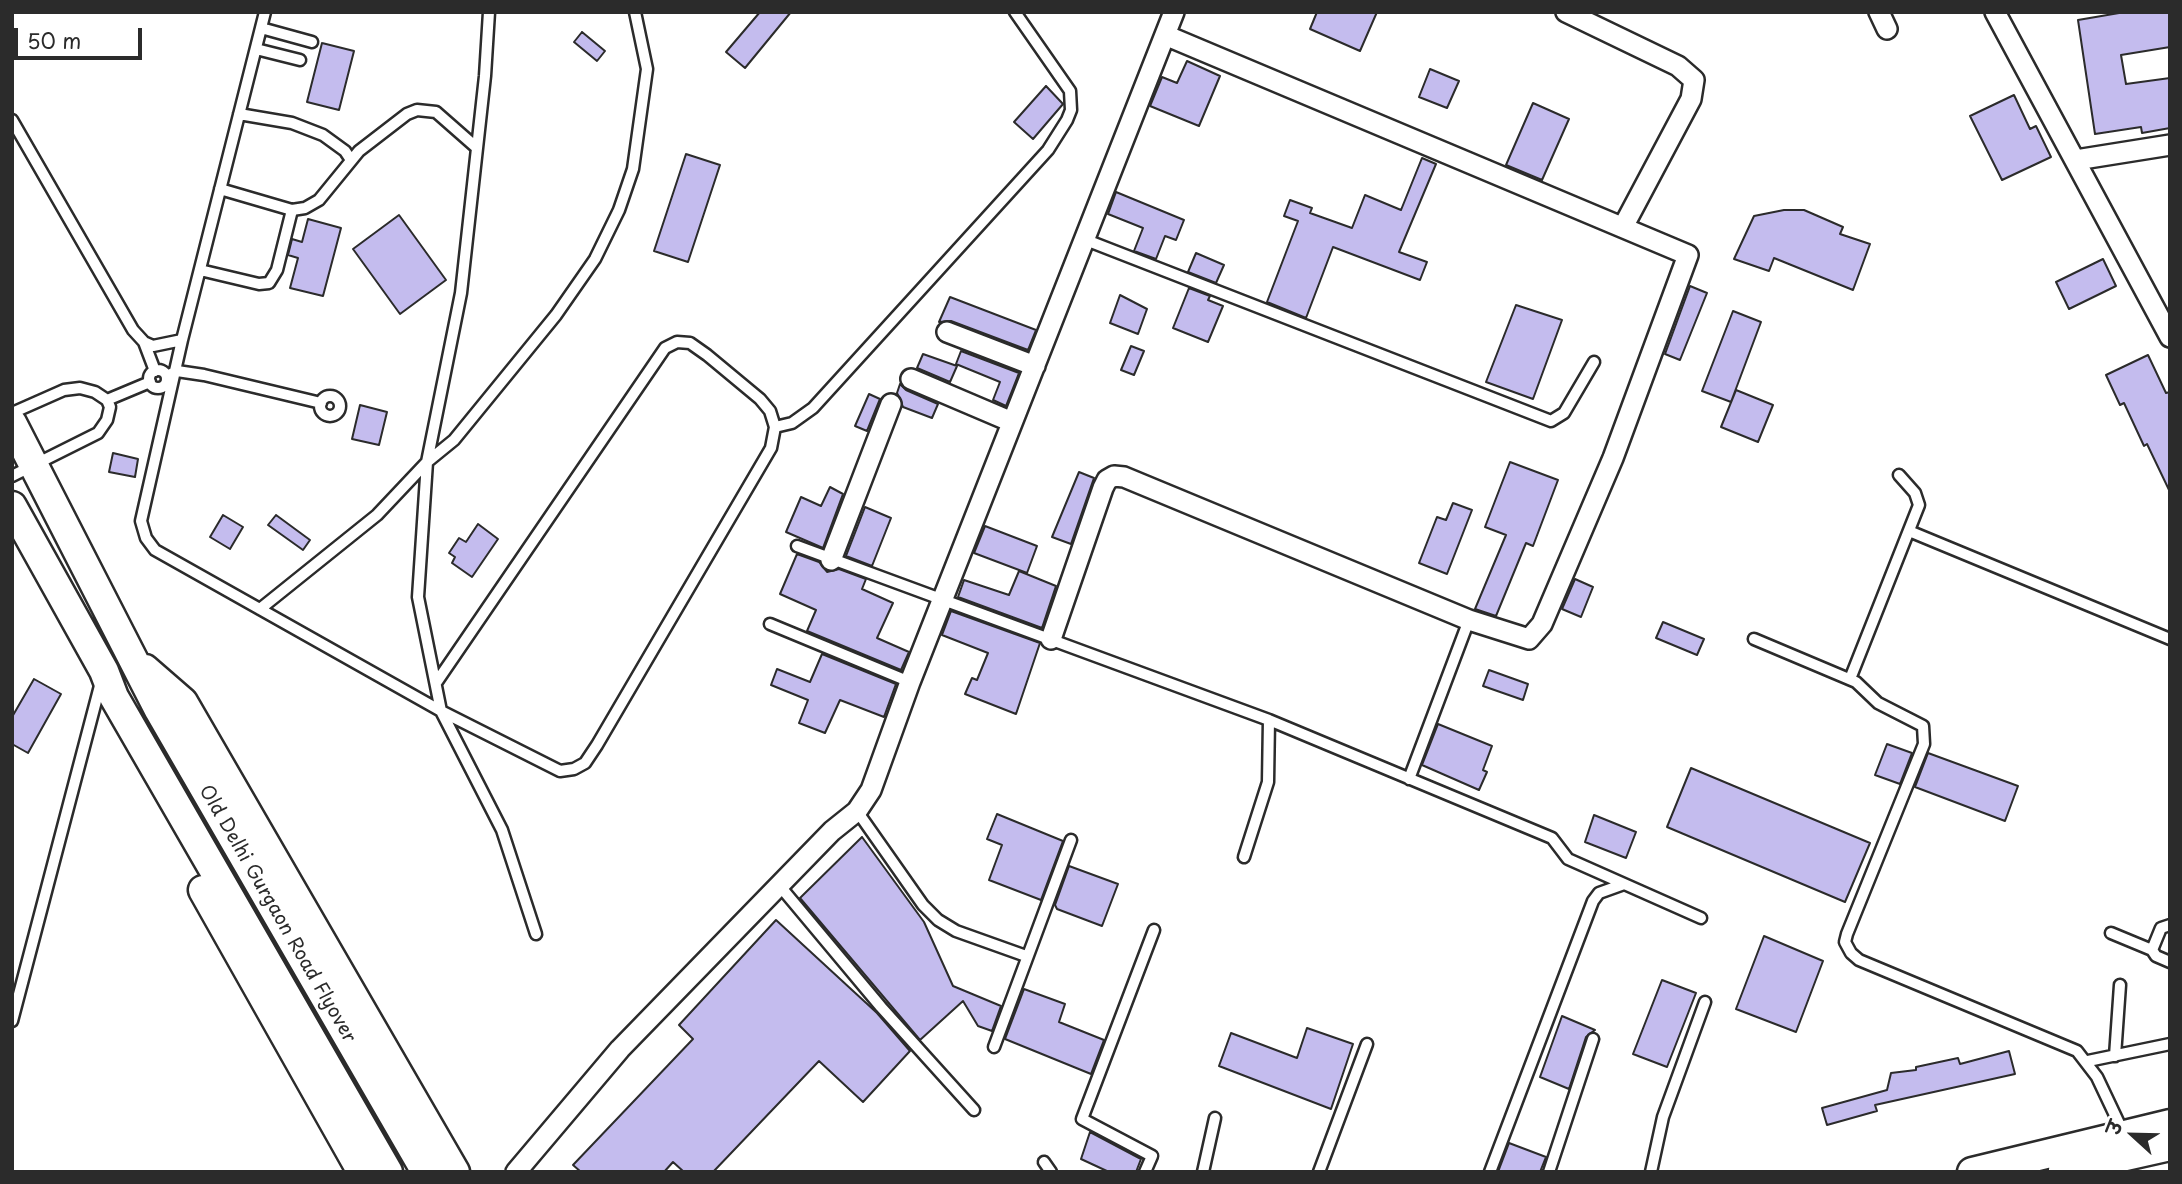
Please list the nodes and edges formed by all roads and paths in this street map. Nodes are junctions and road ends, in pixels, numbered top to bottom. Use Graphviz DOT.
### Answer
graph roads {
  1 [pos="265,12"];
  2 [pos="489,12"];
  3 [pos="635,12"];
  4 [pos="1015,12"];
  5 [pos="1174,12"];
  6 [pos="1566,12"];
  7 [pos="1995,12"];
  8 [pos="261,28"];
  9 [pos="1165,35"];
  10 [pos="312,42"];
  11 [pos="256,49"];
  12 [pos="300,60"];
  13 [pos="239,114"];
  14 [pos="12,120"];
  15 [pos="2170,145"];
  16 [pos="477,148"];
  17 [pos="351,160"];
  18 [pos="2076,160"];
  19 [pos="220,189"];
  20 [pos="292,210"];
  21 [pos="1623,228"];
  22 [pos="1086,240"];
  23 [pos="200,270"];
  24 [pos="2167,327"];
  25 [pos="947,332"];
  26 [pos="182,340"];
  27 [pos="144,342"];
  28 [pos="1594,362"];
  29 [pos="1035,366"];
  30 [pos="155,371"];
  31 [pos="172,374"];
  32 [pos="911,379"];
  33 [pos="150,382"];
  34 [pos="107,400"];
  35 [pos="321,403"];
  36 [pos="891,404"];
  37 [pos="12,414"];
  38 [pos="1012,422"];
  39 [pos="12,423"];
  40 [pos="775,427"];
  41 [pos="427,462"];
  42 [pos="24,470"];
  43 [pos="1899,475"];
  44 [pos="12,506"];
  45 [pos="1909,531"];
  46 [pos="797,546"];
  47 [pos="831,560"];
  48 [pos="943,601"];
  49 [pos="260,609"];
  50 [pos="1469,620"];
  51 [pos="770,625"];
  52 [pos="1051,639"];
  53 [pos="1754,639"];
  54 [pos="2170,639"];
  55 [pos="130,656"];
  56 [pos="104,671"];
  57 [pos="1850,679"];
  58 [pos="910,682"];
  59 [pos="436,683"];
  60 [pos="114,697"];
  61 [pos="441,711"];
  62 [pos="1269,720"];
  63 [pos="1409,779"];
  64 [pos="857,811"];
  65 [pos="1071,840"];
  66 [pos="1244,857"];
  67 [pos="1624,884"];
  68 [pos="779,885"];
  69 [pos="1701,918"];
  70 [pos="2170,925"];
  71 [pos="1154,930"];
  72 [pos="2111,933"];
  73 [pos="536,934"];
  74 [pos="2152,950"];
  75 [pos="1026,956"];
  76 [pos="2170,962"];
  77 [pos="2120,985"];
  78 [pos="1705,1002"];
  79 [pos="12,1021"];
  80 [pos="1593,1039"];
  81 [pos="1367,1044"];
  82 [pos="2170,1044"];
  83 [pos="994,1047"];
  84 [pos="2115,1056"];
  85 [pos="2088,1061"];
  86 [pos="974,1110"];
  87 [pos="1215,1118"];
  88 [pos="2170,1124"];
  89 [pos="2125,1135"];
  90 [pos="2170,1146"];
  91 [pos="1044,1162"];
  92 [pos="2068,1165"];
  93 [pos="362,1172"];
  94 [pos="388,1172"];
  95 [pos="426,1172"];
  96 [pos="455,1172"];
  97 [pos="516,1172"];
  98 [pos="1051,1172"];
  99 [pos="1145,1172"];
  100 [pos="1203,1172"];
  101 [pos="1319,1172"];
  102 [pos="1490,1172"];
  103 [pos="1549,1172"];
  104 [pos="1651,1172"];
  105 [pos="1972,1172"];
  1 -- 8 [label="lane"];
  2 -- 16 [label="lane"];
  3 -- 41 [label="lane"];
  4 -- 40 [label="lane"];
  5 -- 9 [label="street"];
  6 -- 21 [label="street"];
  7 -- 18 [label="street"];
  8 -- 10 [label="lane"];
  8 -- 11 [label="lane"];
  9 -- 21 [label="street"];
  9 -- 22 [label="street"];
  11 -- 12 [label="lane"];
  11 -- 13 [label="lane"];
  13 -- 17 [label="lane"];
  13 -- 19 [label="lane"];
  14 -- 27 [label="lane"];
  15 -- 18 [label="street"];
  16 -- 17 [label="lane"];
  16 -- 41 [label="lane"];
  17 -- 20 [label="lane"];
  18 -- 24 [label="street"];
  19 -- 20 [label="lane"];
  19 -- 23 [label="lane"];
  20 -- 23 [label="lane"];
  21 -- 50 [label="street"];
  22 -- 28 [label="lane"];
  22 -- 29 [label="street"];
  23 -- 26 [label="lane"];
  25 -- 29 [label="street"];
  26 -- 27 [label="lane"];
  26 -- 31 [label="lane"];
  27 -- 30 [label="lane"];
  29 -- 38 [label="street"];
  30 -- 31 [label="lane"];
  30 -- 33 [label="lane"];
  31 -- 33 [label="lane"];
  31 -- 35 [label="lane"];
  31 -- 49 [label="lane"];
  32 -- 38 [label="street"];
  33 -- 34 [label="lane"];
  34 -- 37 [label="lane"];
  34 -- 42 [label="lane"];
  36 -- 47 [label="street"];
  38 -- 48 [label="street"];
  39 -- 42 [label="main road, Old Delhi Gurgaon Road Flyover"];
  40 -- 59 [label="lane"];
  40 -- 61 [label="lane"];
  41 -- 49 [label="lane"];
  41 -- 59 [label="lane"];
  42 -- 55 [label="main road, Old Delhi Gurgaon Road Flyover"];
  43 -- 45 [label="lane"];
  44 -- 56 [label="main road"];
  45 -- 54 [label="lane"];
  45 -- 57 [label="lane"];
  46 -- 47 [label="lane"];
  47 -- 48 [label="lane"];
  48 -- 52 [label="lane"];
  48 -- 58 [label="street"];
  49 -- 61 [label="lane"];
  50 -- 52 [label="street"];
  50 -- 63 [label="lane"];
  51 -- 58 [label="lane"];
  52 -- 62 [label="lane"];
  53 -- 57 [label="lane"];
  55 -- 95 [label="main road, Old Delhi Gurgaon Road Flyover"];
  55 -- 96 [label="main road"];
  56 -- 60 [label="main road"];
  56 -- 79 [label="lane"];
  57 -- 85 [label="lane"];
  58 -- 64 [label="street"];
  59 -- 61 [label="lane"];
  60 -- 93 [label="main road"];
  60 -- 94 [label="main road, Old Delhi Gurgaon Road Flyover"];
  61 -- 73 [label="lane"];
  62 -- 63 [label="lane"];
  62 -- 66 [label="lane"];
  63 -- 67 [label="lane"];
  64 -- 68 [label="street"];
  64 -- 75 [label="lane"];
  65 -- 75 [label="lane"];
  67 -- 69 [label="lane"];
  67 -- 102 [label="lane"];
  68 -- 86 [label="lane"];
  68 -- 97 [label="street"];
  70 -- 74 [label="lane"];
  71 -- 99 [label="lane"];
  72 -- 74 [label="lane"];
  74 -- 76 [label="lane"];
  75 -- 83 [label="lane"];
  77 -- 84 [label="lane"];
  78 -- 104 [label="lane"];
  80 -- 103 [label="lane"];
  81 -- 101 [label="lane"];
  82 -- 84 [label="lane"];
  84 -- 85 [label="lane"];
  85 -- 89 [label="lane"];
  87 -- 100 [label="lane"];
  88 -- 89 [label="main road"];
  89 -- 92 [label="main road"];
  90 -- 92 [label="main road"];
  91 -- 98 [label="lane"];
  92 -- 105 [label="main road"];
}
